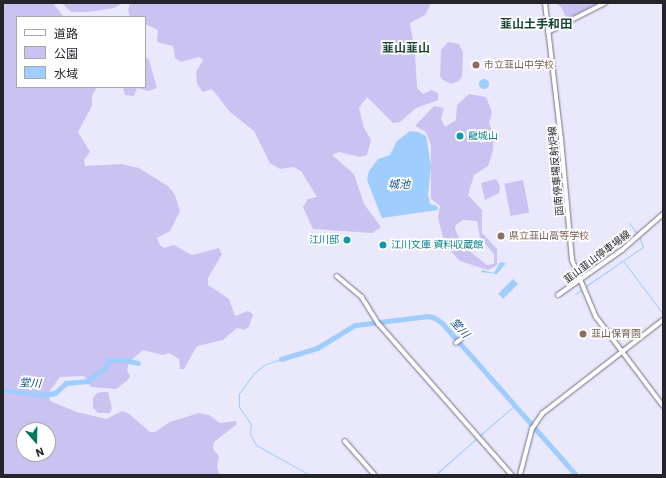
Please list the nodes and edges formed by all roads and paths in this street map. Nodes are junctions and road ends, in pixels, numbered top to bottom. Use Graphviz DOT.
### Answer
graph roads {
  1 [pos="545,3"];
  2 [pos="605,3"];
  3 [pos="548,32"];
  4 [pos="663,214"];
  5 [pos="337,276"];
  6 [pos="580,280"];
  7 [pos="558,295"];
  8 [pos="663,320"];
  9 [pos="460,340"];
  10 [pos="456,343"];
  11 [pos="622,352"];
  12 [pos="663,406"];
  13 [pos="345,441"];
  14 [pos="375,475"];
  15 [pos="512,475"];
  16 [pos="520,475"];
  1 -- 3 [label="main road, 函南停車場反射炉線"];
  2 -- 3 [label="street"];
  3 -- 6 [label="main road, 函南停車場反射炉線"];
  4 -- 6 [label="main road, 韮山韮山停車場線"];
  5 -- 15 [label="street"];
  6 -- 7 [label="main road, 韮山韮山停車場線"];
  6 -- 11 [label="main road, 函南停車場反射炉線"];
  8 -- 11 [label="street"];
  9 -- 10 [label="street"];
  11 -- 12 [label="main road, 函南停車場反射炉線"];
  11 -- 16 [label="street"];
  13 -- 14 [label="street"];
}
